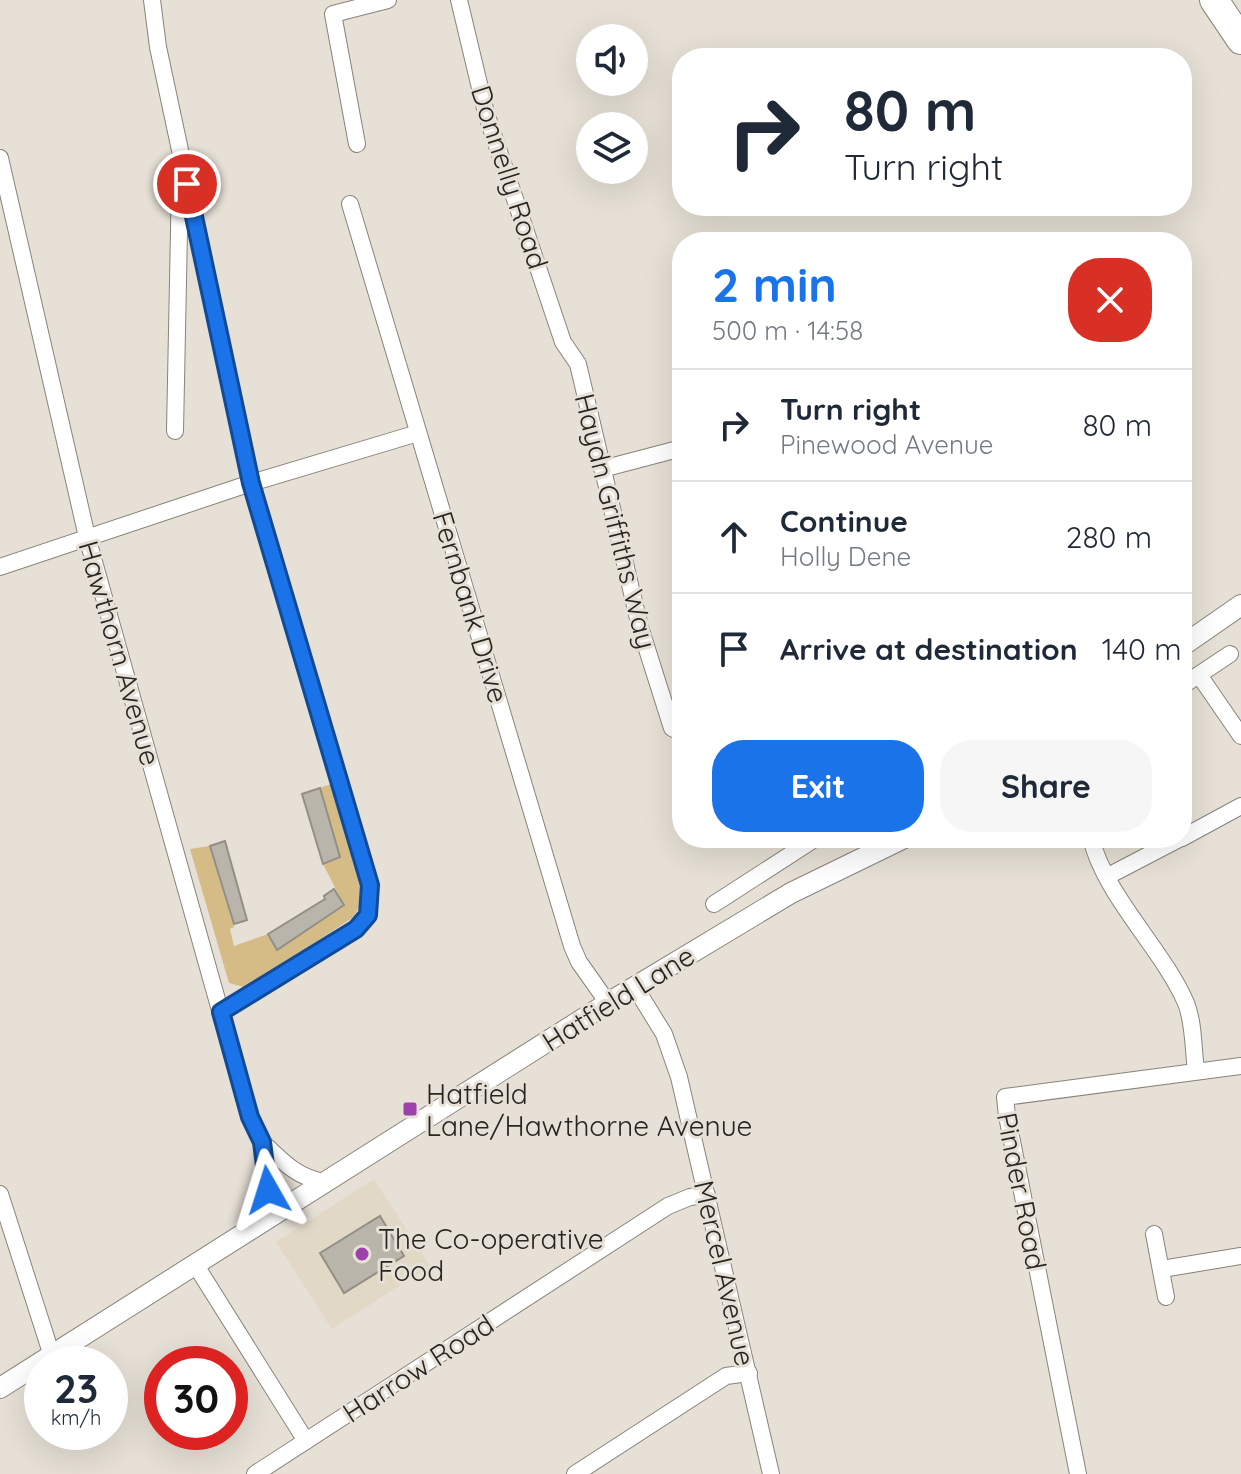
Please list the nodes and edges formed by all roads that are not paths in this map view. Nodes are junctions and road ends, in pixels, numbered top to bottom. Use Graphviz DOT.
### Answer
graph roads {
  1 [pos="152,0"];
  2 [pos="388,0"];
  3 [pos="459,0"];
  4 [pos="1214,0"];
  5 [pos="330,7"];
  6 [pos="1241,40"];
  7 [pos="357,144"];
  8 [pos="181,154"];
  9 [pos="0,158"];
  10 [pos="350,204"];
  11 [pos="569,351"];
  12 [pos="175,431"];
  13 [pos="418,433"];
  14 [pos="672,451"];
  15 [pos="602,469"];
  16 [pos="251,483"];
  17 [pos="87,537"];
  18 [pos="0,567"];
  19 [pos="1241,605"];
  20 [pos="1192,639"];
  21 [pos="1230,654"];
  22 [pos="1199,675"];
  23 [pos="1192,680"];
  24 [pos="672,728"];
  25 [pos="1241,736"];
  26 [pos="1237,813"];
  27 [pos="1192,833"];
  28 [pos="801,848"];
  29 [pos="883,848"];
  30 [pos="1094,848"];
  31 [pos="1163,848"];
  32 [pos="1108,876"];
  33 [pos="714,904"];
  34 [pos="635,987"];
  35 [pos="608,1003"];
  36 [pos="221,1012"];
  37 [pos="1241,1066"];
  38 [pos="1196,1070"];
  39 [pos="262,1142"];
  40 [pos="325,1182"];
  41 [pos="0,1194"];
  42 [pos="707,1195"];
  43 [pos="256,1226"];
  44 [pos="1154,1234"];
  45 [pos="1241,1256"];
  46 [pos="195,1264"];
  47 [pos="1162,1269"];
  48 [pos="1166,1297"];
  49 [pos="49,1346"];
  50 [pos="68,1346"];
  51 [pos="24,1373"];
  52 [pos="749,1373"];
  53 [pos="0,1388"];
  54 [pos="306,1441"];
  55 [pos="255,1474"];
  56 [pos="575,1474"];
  57 [pos="771,1474"];
  58 [pos="1078,1474"];
  1 -- 8 [label="street"];
  2 -- 5 [label="street"];
  3 -- 11 [label="street, Donnelly Road"];
  4 -- 6 [label="highway"];
  5 -- 7 [label="street"];
  8 -- 12 [label="street"];
  8 -- 16 [label="street"];
  9 -- 17 [label="street, Hawthorn Avenue"];
  10 -- 13 [label="street, Fernbank Drive"];
  11 -- 15 [label="street, Haydn Griffiths Way"];
  13 -- 16 [label="street"];
  13 -- 35 [label="street, Fernbank Drive"];
  14 -- 15 [label="street"];
  15 -- 24 [label="street, Haydn Griffiths Way"];
  16 -- 17 [label="street"];
  16 -- 36 [label="street"];
  17 -- 18 [label="street"];
  17 -- 36 [label="street, Hawthorn Avenue"];
  19 -- 20 [label="street"];
  21 -- 22 [label="street"];
  22 -- 23 [label="street"];
  22 -- 25 [label="street"];
  26 -- 27 [label="street"];
  28 -- 33 [label="street"];
  29 -- 34 [label="street, Hatfield Lane"];
  30 -- 32 [label="street"];
  31 -- 32 [label="street"];
  32 -- 38 [label="street"];
  34 -- 35 [label="street, Hatfield Lane"];
  34 -- 42 [label="street, Mercel Avenue"];
  35 -- 40 [label="street, Hatfield Lane"];
  36 -- 39 [label="street, Hawthorn Avenue"];
  37 -- 38 [label="street"];
  38 -- 58 [label="street, Pinder Road"];
  39 -- 40 [label="street, Hawthorn Avenue"];
  39 -- 43 [label="street, Hawthorn Avenue"];
  40 -- 43 [label="street, Hatfield Lane"];
  41 -- 49 [label="street"];
  42 -- 52 [label="street, Mercel Avenue"];
  42 -- 54 [label="street, Harrow Road"];
  43 -- 46 [label="street, Hatfield Lane"];
  44 -- 47 [label="street"];
  45 -- 47 [label="street"];
  46 -- 50 [label="street, Hatfield Lane"];
  46 -- 54 [label="street"];
  47 -- 48 [label="street"];
  51 -- 53 [label="street, Hatfield Lane"];
  52 -- 56 [label="street"];
  52 -- 57 [label="street, Mercel Avenue"];
  54 -- 55 [label="street, Harrow Road"];
}
